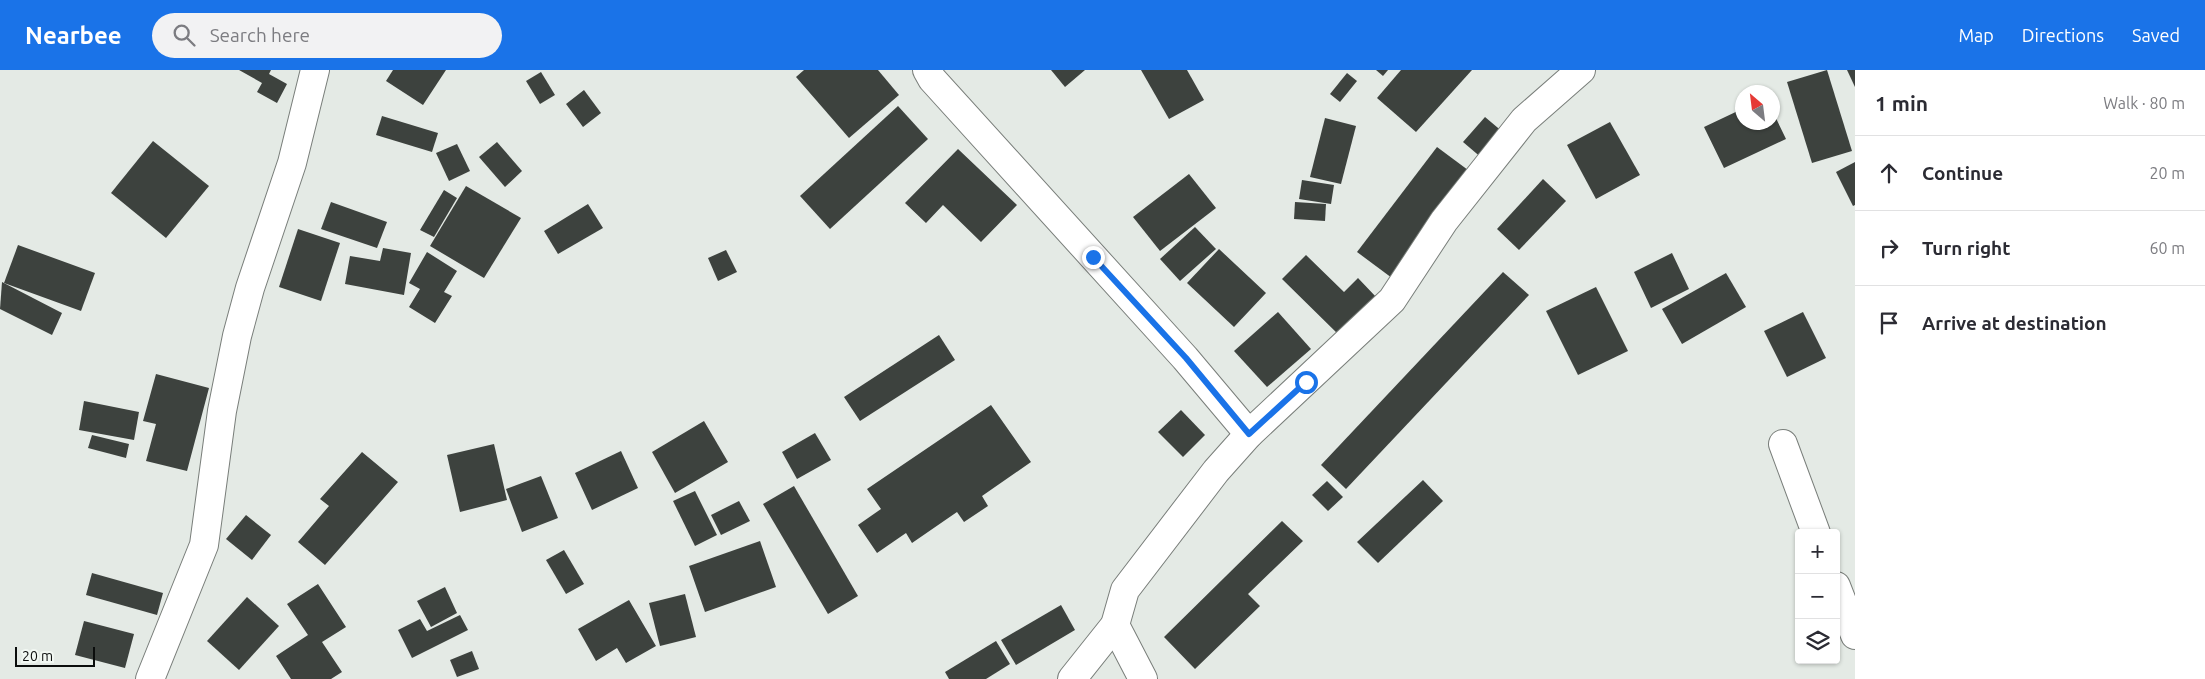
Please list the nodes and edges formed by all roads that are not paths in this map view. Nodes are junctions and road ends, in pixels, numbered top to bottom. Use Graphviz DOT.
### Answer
graph roads {
  1 [pos="315,70"];
  2 [pos="926,70"];
  3 [pos="1581,70"];
  4 [pos="1249,434"];
  5 [pos="1783,444"];
  6 [pos="1815,529"];
  7 [pos="1840,596"];
  8 [pos="1115,625"];
  9 [pos="1855,635"];
  10 [pos="150,679"];
  11 [pos="1072,679"];
  12 [pos="1143,679"];
  1 -- 10 [label="street"];
  2 -- 4 [label="street"];
  3 -- 4 [label="street"];
  4 -- 8 [label="street"];
  5 -- 6 [label="street"];
  7 -- 9 [label="street"];
  8 -- 11 [label="street"];
  8 -- 12 [label="street"];
}
